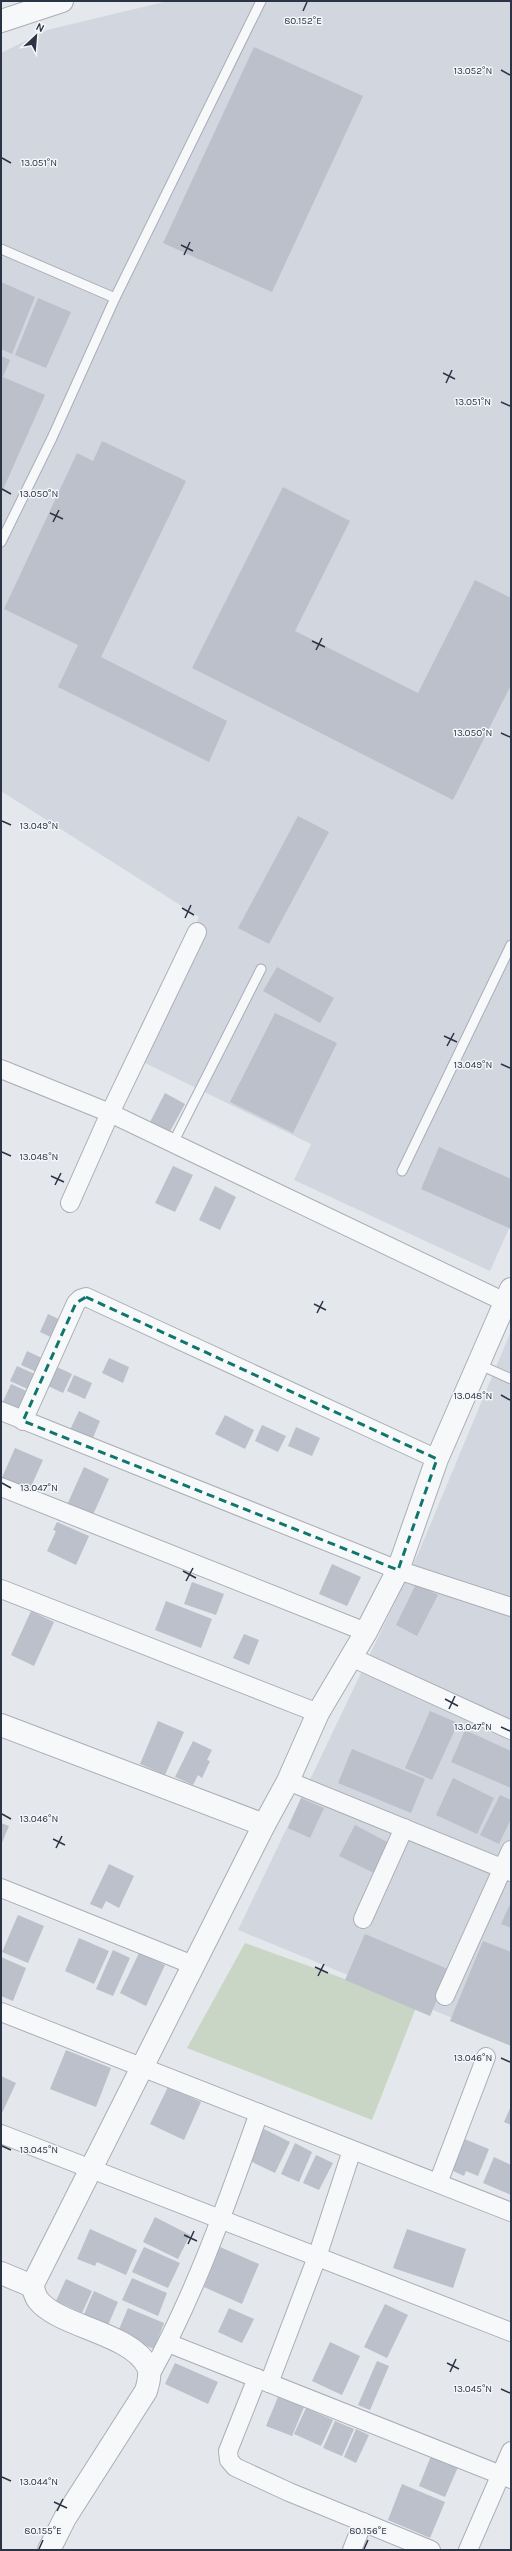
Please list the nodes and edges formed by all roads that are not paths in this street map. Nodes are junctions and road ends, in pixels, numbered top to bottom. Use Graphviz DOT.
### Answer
graph roads {
  1 [pos="62,1"];
  2 [pos="261,1"];
  3 [pos="1,21"];
  4 [pos="1,249"];
  5 [pos="115,298"];
  6 [pos="1,542"];
  7 [pos="197,932"];
  8 [pos="511,945"];
  9 [pos="261,968"];
  10 [pos="1,1069"];
  11 [pos="110,1113"];
  12 [pos="173,1143"];
  13 [pos="402,1171"];
  14 [pos="70,1204"];
  15 [pos="508,1295"];
  16 [pos="478,1364"];
  17 [pos="511,1379"];
  18 [pos="1,1411"];
  19 [pos="23,1421"];
  20 [pos="437,1459"];
  21 [pos="1,1487"];
  22 [pos="398,1570"];
  23 [pos="1,1589"];
  24 [pos="511,1607"];
  25 [pos="366,1632"];
  26 [pos="351,1657"];
  27 [pos="318,1713"];
  28 [pos="1,1725"];
  29 [pos="511,1730"];
  30 [pos="288,1781"];
  31 [pos="264,1825"];
  32 [pos="404,1828"];
  33 [pos="511,1850"];
  34 [pos="506,1870"];
  35 [pos="1,1888"];
  36 [pos="363,1919"];
  37 [pos="193,1965"];
  38 [pos="445,1996"];
  39 [pos="1,2012"];
  40 [pos="486,2057"];
  41 [pos="142,2067"];
  42 [pos="259,2113"];
  43 [pos="1,2134"];
  44 [pos="352,2150"];
  45 [pos="90,2169"];
  46 [pos="438,2183"];
  47 [pos="511,2212"];
  48 [pos="221,2220"];
  49 [pos="317,2257"];
  50 [pos="1,2273"];
  51 [pos="32,2286"];
  52 [pos="511,2332"];
  53 [pos="168,2343"];
  54 [pos="150,2375"];
  55 [pos="263,2381"];
  56 [pos="511,2451"];
  57 [pos="506,2477"];
  58 [pos="363,2522"];
  59 [pos="49,2550"];
  60 [pos="352,2550"];
  61 [pos="431,2550"];
  62 [pos="468,2550"];
  1 -- 3 [label="street"];
  2 -- 5 [label="lane"];
  4 -- 5 [label="lane"];
  5 -- 6 [label="lane"];
  7 -- 11 [label="street"];
  8 -- 13 [label="lane"];
  9 -- 12 [label="lane"];
  10 -- 11 [label="street"];
  11 -- 12 [label="street"];
  11 -- 14 [label="street"];
  12 -- 15 [label="street"];
  15 -- 16 [label="street"];
  16 -- 17 [label="lane"];
  16 -- 20 [label="street"];
  18 -- 19 [label="street"];
  19 -- 20 [label="street"];
  19 -- 22 [label="street"];
  20 -- 22 [label="street"];
  21 -- 25 [label="street"];
  22 -- 24 [label="street"];
  22 -- 25 [label="street"];
  23 -- 27 [label="street"];
  25 -- 26 [label="street"];
  26 -- 27 [label="street"];
  26 -- 29 [label="street"];
  27 -- 30 [label="street"];
  28 -- 31 [label="street"];
  30 -- 31 [label="street"];
  30 -- 32 [label="street"];
  31 -- 37 [label="street"];
  32 -- 34 [label="street"];
  32 -- 36 [label="street"];
  33 -- 34 [label="street"];
  34 -- 38 [label="street"];
  35 -- 37 [label="street"];
  37 -- 41 [label="street"];
  39 -- 41 [label="street"];
  40 -- 46 [label="street"];
  41 -- 42 [label="street"];
  41 -- 45 [label="street"];
  42 -- 44 [label="street"];
  42 -- 48 [label="street"];
  43 -- 45 [label="street"];
  44 -- 46 [label="street"];
  44 -- 49 [label="street"];
  45 -- 48 [label="street"];
  45 -- 51 [label="street"];
  46 -- 47 [label="street"];
  48 -- 49 [label="street"];
  48 -- 53 [label="street"];
  49 -- 52 [label="street"];
  49 -- 55 [label="street"];
  50 -- 51 [label="street"];
  51 -- 54 [label="street"];
  53 -- 54 [label="street"];
  53 -- 55 [label="street"];
  54 -- 59 [label="street"];
  55 -- 57 [label="street"];
  55 -- 58 [label="street"];
  56 -- 57 [label="street"];
  57 -- 62 [label="street"];
  58 -- 60 [label="street"];
  58 -- 61 [label="street"];
}
